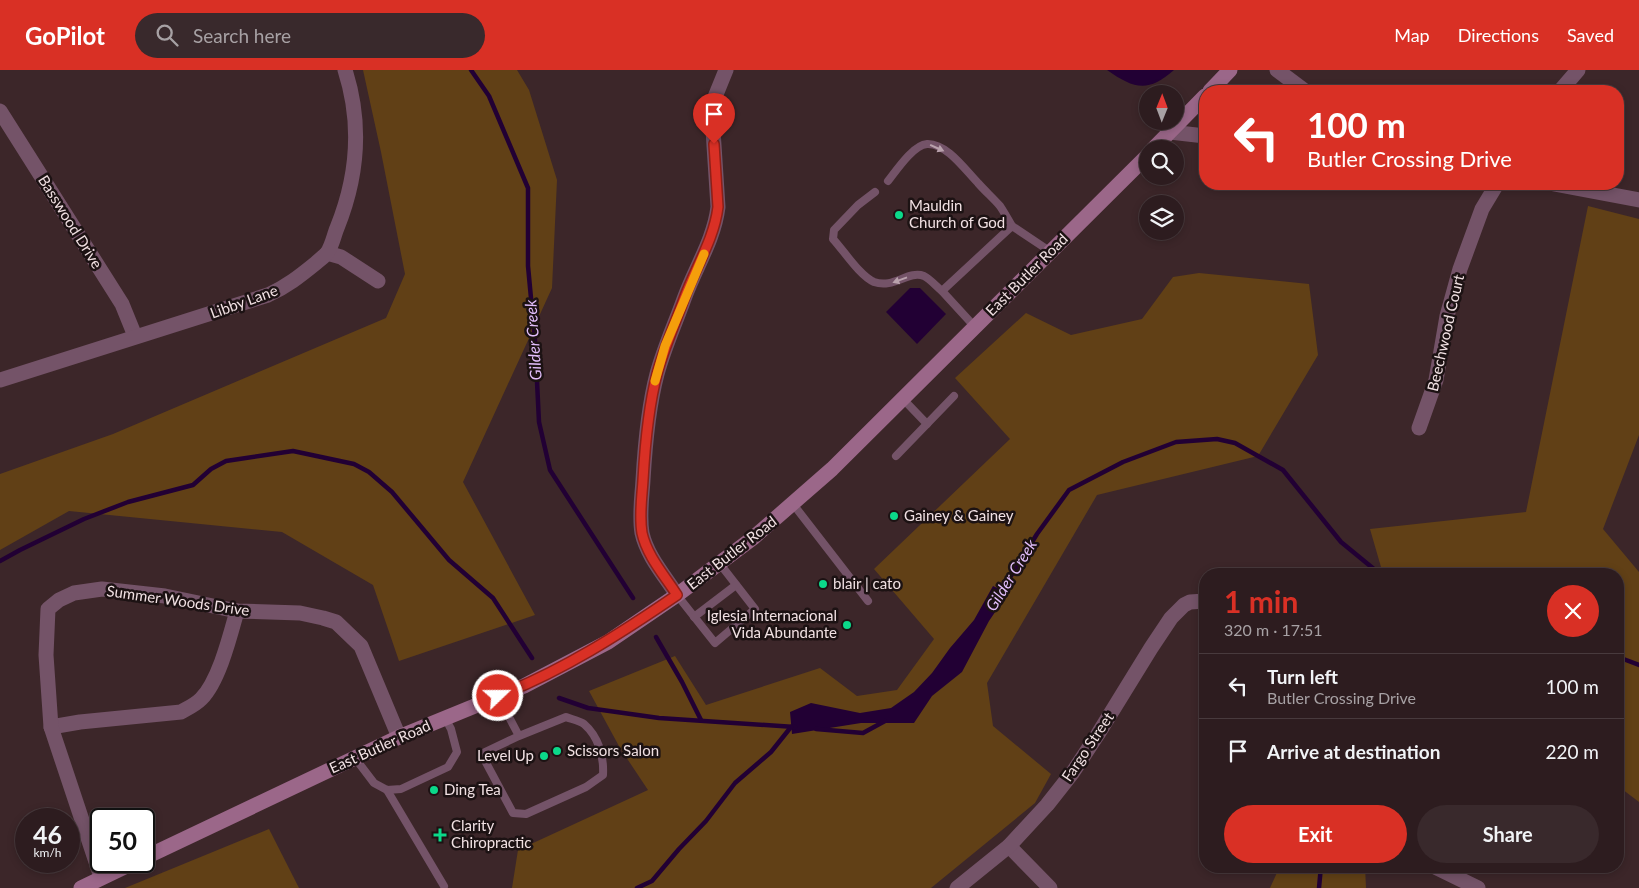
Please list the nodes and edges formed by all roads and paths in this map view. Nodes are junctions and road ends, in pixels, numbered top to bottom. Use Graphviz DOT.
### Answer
graph roads {
  1 [pos="345,70"];
  2 [pos="726,70"];
  3 [pos="1230,70"];
  4 [pos="1277,70"];
  5 [pos="1578,70"];
  6 [pos="1216,85"];
  7 [pos="1297,85"];
  8 [pos="1565,85"];
  9 [pos="1199,102"];
  10 [pos="0,111"];
  11 [pos="1170,132"];
  12 [pos="1199,135"];
  13 [pos="1162,140"];
  14 [pos="1139,164"];
  15 [pos="888,181"];
  16 [pos="1493,190"];
  17 [pos="1586,190"];
  18 [pos="875,192"];
  19 [pos="1639,200"];
  20 [pos="1012,226"];
  21 [pos="1051,252"];
  22 [pos="327,253"];
  23 [pos="378,281"];
  24 [pos="942,291"];
  25 [pos="975,327"];
  26 [pos="135,336"];
  27 [pos="0,380"];
  28 [pos="954,396"];
  29 [pos="903,399"];
  30 [pos="927,424"];
  31 [pos="1420,428"];
  32 [pos="896,456"];
  33 [pos="793,504"];
  34 [pos="720,564"];
  35 [pos="736,585"];
  36 [pos="677,595"];
  37 [pos="1199,601"];
  38 [pos="868,602"];
  39 [pos="236,611"];
  40 [pos="694,617"];
  41 [pos="498,696"];
  42 [pos="445,718"];
  43 [pos="52,727"];
  44 [pos="519,736"];
  45 [pos="399,737"];
  46 [pos="355,758"];
  47 [pos="387,790"];
  48 [pos="1009,846"];
  49 [pos="155,853"];
  50 [pos="110,873"];
  51 [pos="1447,873"];
  52 [pos="101,877"];
  53 [pos="444,886"];
  54 [pos="81,888"];
  55 [pos="957,888"];
  56 [pos="1050,888"];
  57 [pos="1478,888"];
  1 -- 22 [label="street, Libby Lane"];
  2 -- 36 [label="street"];
  3 -- 6 [label="main road"];
  4 -- 7 [label="street"];
  5 -- 8 [label="street"];
  9 -- 11 [label="main road"];
  10 -- 26 [label="street, Basswood Drive"];
  11 -- 12 [label="street"];
  11 -- 13 [label="main road"];
  14 -- 21 [label="main road, East Butler Road"];
  15 -- 20 [label="lane, one-way"];
  16 -- 31 [label="street, Beechwood Court"];
  17 -- 19 [label="street"];
  24 -- 18 [label="lane, one-way"];
  20 -- 21 [label="lane"];
  20 -- 24 [label="lane"];
  21 -- 25 [label="main road, East Butler Road"];
  22 -- 23 [label="street"];
  22 -- 26 [label="street, Libby Lane"];
  24 -- 25 [label="lane"];
  25 -- 29 [label="main road, East Butler Road"];
  26 -- 27 [label="street, Libby Lane"];
  28 -- 30 [label="lane"];
  29 -- 30 [label="lane"];
  29 -- 33 [label="main road, East Butler Road"];
  30 -- 32 [label="lane"];
  33 -- 34 [label="main road, East Butler Road"];
  33 -- 38 [label="lane"];
  34 -- 35 [label="lane"];
  34 -- 36 [label="main road, East Butler Road"];
  35 -- 40 [label="lane"];
  35 -- 40 [label="lane"];
  36 -- 40 [label="lane"];
  36 -- 41 [label="main road, East Butler Road"];
  37 -- 48 [label="street, Fargo Street"];
  39 -- 43 [label="street"];
  39 -- 43 [label="street, Summer Woods Drive"];
  39 -- 45 [label="street, Summer Woods Drive"];
  41 -- 42 [label="main road, East Butler Road"];
  41 -- 44 [label="lane"];
  42 -- 45 [label="main road, East Butler Road"];
  42 -- 47 [label="lane"];
  43 -- 52 [label="street, Summer Woods Drive"];
  44 -- 44 [label="lane"];
  45 -- 46 [label="main road, East Butler Road"];
  46 -- 47 [label="lane"];
  46 -- 49 [label="main road, East Butler Road"];
  47 -- 53 [label="lane"];
  48 -- 55 [label="street, Fargo Street"];
  48 -- 56 [label="street"];
  50 -- 52 [label="main road"];
  51 -- 57 [label="street"];
  52 -- 54 [label="main road"];
}
